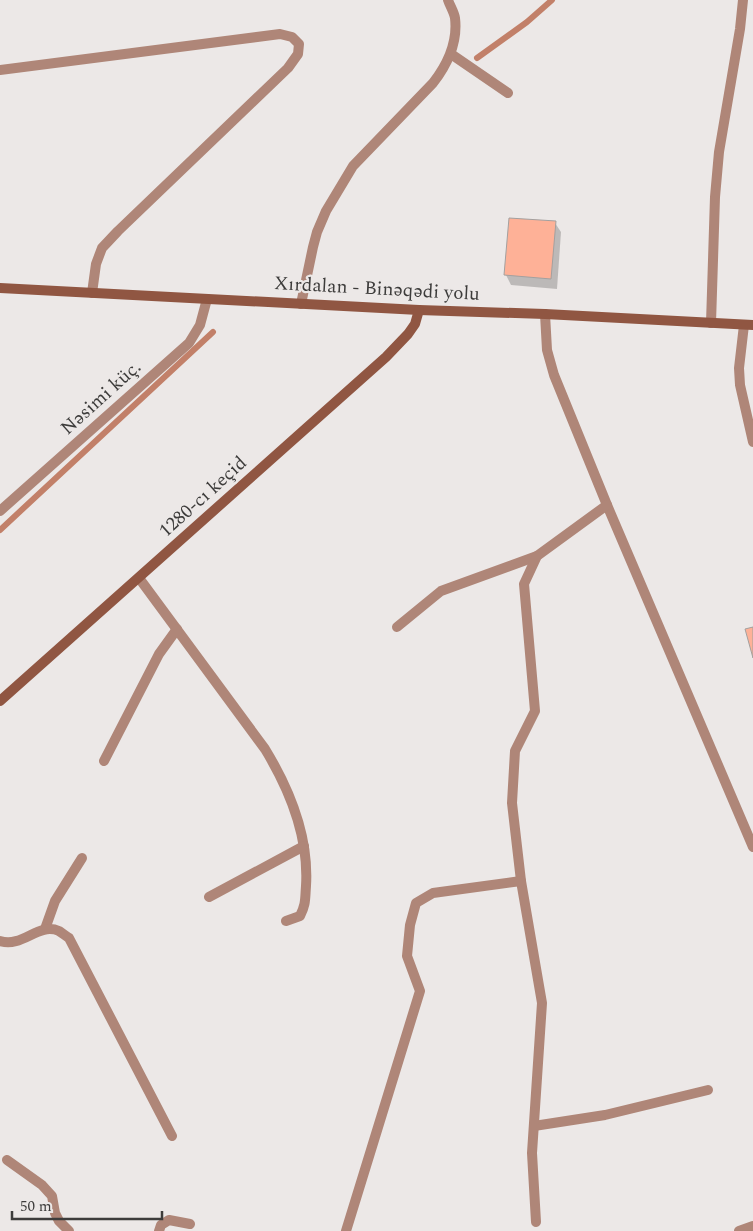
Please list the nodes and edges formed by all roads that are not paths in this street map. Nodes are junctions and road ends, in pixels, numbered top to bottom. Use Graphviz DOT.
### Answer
graph roads {
  1 [pos="448,0"];
  2 [pos="743,0"];
  3 [pos="451,54"];
  4 [pos="0,70"];
  5 [pos="508,93"];
  6 [pos="0,288"];
  7 [pos="92,293"];
  8 [pos="207,299"];
  9 [pos="301,304"];
  10 [pos="419,310"];
  11 [pos="545,314"];
  12 [pos="711,323"];
  13 [pos="748,325"];
  14 [pos="753,442"];
  15 [pos="607,505"];
  16 [pos="0,511"];
  17 [pos="536,556"];
  18 [pos="139,578"];
  19 [pos="397,627"];
  20 [pos="177,629"];
  21 [pos="0,701"];
  22 [pos="104,762"];
  23 [pos="304,846"];
  24 [pos="753,847"];
  25 [pos="82,858"];
  26 [pos="520,881"];
  27 [pos="209,897"];
  28 [pos="286,921"];
  29 [pos="45,928"];
  30 [pos="0,941"];
  31 [pos="708,1090"];
  32 [pos="534,1126"];
  33 [pos="172,1136"];
  34 [pos="7,1160"];
  35 [pos="536,1222"];
  36 [pos="190,1224"];
  37 [pos="753,1226"];
  38 [pos="69,1231"];
  39 [pos="159,1231"];
  40 [pos="346,1231"];
  41 [pos="739,1231"];
  1 -- 3 [label="street"];
  2 -- 12 [label="street"];
  3 -- 5 [label="street"];
  3 -- 9 [label="street"];
  4 -- 7 [label="street"];
  6 -- 7 [label="main road, Xırdalan - Binəqədi yolu"];
  7 -- 8 [label="main road, Xırdalan - Binəqədi yolu"];
  8 -- 9 [label="main road, Xırdalan - Binəqədi yolu"];
  8 -- 16 [label="street, Nəsimi küç."];
  9 -- 10 [label="main road, Xırdalan - Binəqədi yolu"];
  10 -- 11 [label="main road, Xırdalan - Binəqədi yolu"];
  10 -- 18 [label="main road, 1280-cı keçid"];
  11 -- 12 [label="main road, Xırdalan - Binəqədi yolu"];
  11 -- 15 [label="street"];
  12 -- 13 [label="main road, Xırdalan - Binəqədi yolu"];
  13 -- 14 [label="street"];
  15 -- 17 [label="street"];
  15 -- 24 [label="street"];
  17 -- 19 [label="street"];
  17 -- 26 [label="street"];
  18 -- 20 [label="street"];
  18 -- 21 [label="main road, 1280-cı keçid"];
  20 -- 22 [label="street"];
  20 -- 23 [label="street"];
  23 -- 27 [label="street"];
  23 -- 28 [label="street"];
  25 -- 29 [label="street"];
  26 -- 32 [label="street"];
  26 -- 40 [label="street"];
  29 -- 30 [label="street"];
  29 -- 33 [label="street"];
  31 -- 32 [label="street"];
  32 -- 35 [label="street"];
  34 -- 38 [label="street"];
  36 -- 39 [label="street"];
  37 -- 41 [label="street"];
}
